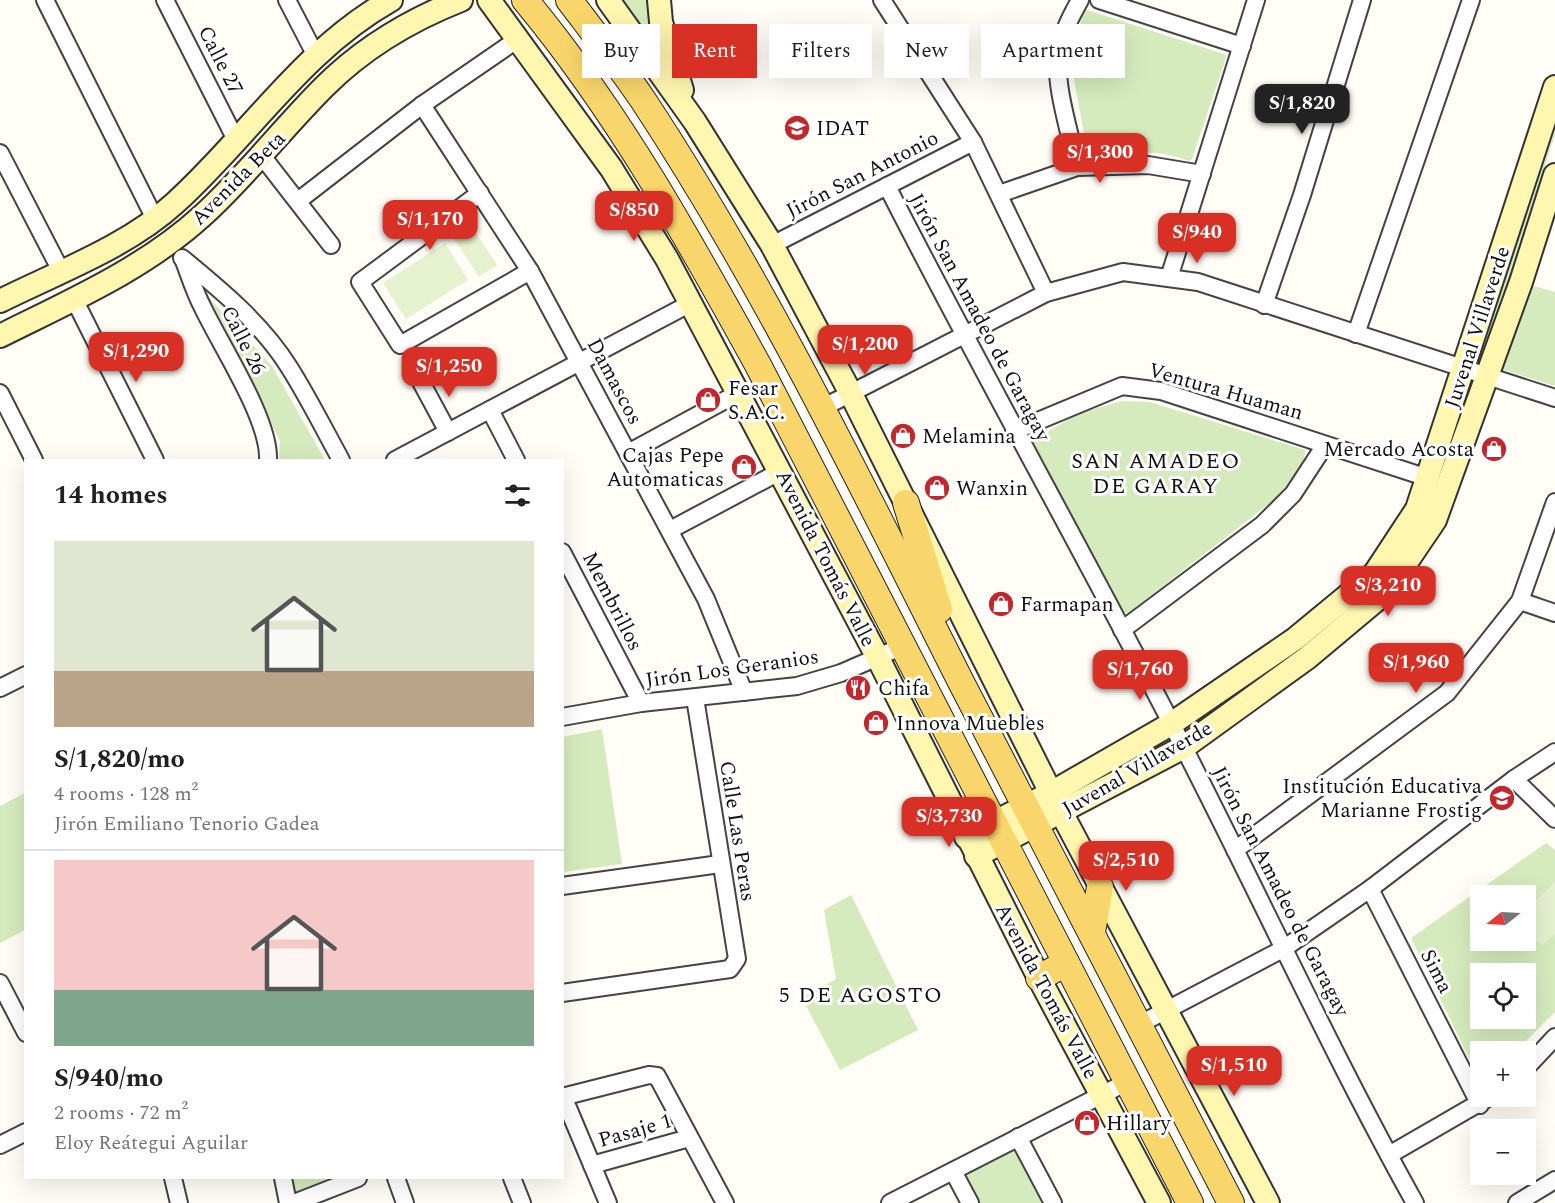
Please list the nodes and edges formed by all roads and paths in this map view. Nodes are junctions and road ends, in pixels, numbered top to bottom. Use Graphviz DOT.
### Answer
graph roads {
  1 [pos="45,0"];
  2 [pos="165,0"];
  3 [pos="287,0"];
  4 [pos="391,0"];
  5 [pos="460,0"];
  6 [pos="489,0"];
  7 [pos="525,0"];
  8 [pos="569,0"];
  9 [pos="608,0"];
  10 [pos="659,0"];
  11 [pos="882,0"];
  12 [pos="1080,0"];
  13 [pos="1099,0"];
  14 [pos="1256,0"];
  15 [pos="1362,0"];
  16 [pos="1471,0"];
  17 [pos="518,39"];
  18 [pos="1242,46"];
  19 [pos="315,54"];
  20 [pos="1555,87"];
  21 [pos="422,105"];
  22 [pos="695,122"];
  23 [pos="236,140"];
  24 [pos="973,142"];
  25 [pos="0,153"];
  26 [pos="262,156"];
  27 [pos="1077,167"];
  28 [pos="5,174"];
  29 [pos="1202,174"];
  30 [pos="1555,175"];
  31 [pos="887,186"];
  32 [pos="480,193"];
  33 [pos="999,194"];
  34 [pos="298,201"];
  35 [pos="155,219"];
  36 [pos="331,245"];
  37 [pos="772,245"];
  38 [pos="175,251"];
  39 [pos="61,271"];
  40 [pos="530,271"];
  41 [pos="1169,278"];
  42 [pos="1046,293"];
  43 [pos="74,299"];
  44 [pos="0,302"];
  45 [pos="691,303"];
  46 [pos="1264,304"];
  47 [pos="1356,334"];
  48 [pos="962,335"];
  49 [pos="0,336"];
  50 [pos="580,363"];
  51 [pos="1463,369"];
  52 [pos="1487,377"];
  53 [pos="420,380"];
  54 [pos="740,392"];
  55 [pos="850,392"];
  56 [pos="0,393"];
  57 [pos="1555,398"];
  58 [pos="824,407"];
  59 [pos="490,410"];
  60 [pos="1014,430"];
  61 [pos="448,432"];
  62 [pos="1325,445"];
  63 [pos="628,453"];
  64 [pos="33,459"];
  65 [pos="154,459"];
  66 [pos="268,459"];
  67 [pos="340,459"];
  68 [pos="397,459"];
  69 [pos="515,459"];
  70 [pos="781,471"];
  71 [pos="1428,478"];
  72 [pos="1555,502"];
  73 [pos="906,503"];
  74 [pos="670,530"];
  75 [pos="564,556"];
  76 [pos="1520,601"];
  77 [pos="1555,613"];
  78 [pos="1122,630"];
  79 [pos="903,646"];
  80 [pos="878,658"];
  81 [pos="24,676"];
  82 [pos="962,682"];
  83 [pos="0,688"];
  84 [pos="744,692"];
  85 [pos="695,698"];
  86 [pos="640,703"];
  87 [pos="564,717"];
  88 [pos="1171,724"];
  89 [pos="1184,747"];
  90 [pos="1555,752"];
  91 [pos="1514,779"];
  92 [pos="1056,802"];
  93 [pos="1030,816"];
  94 [pos="1555,819"];
  95 [pos="999,832"];
  96 [pos="971,846"];
  97 [pos="1235,850"];
  98 [pos="720,864"];
  99 [pos="564,886"];
  100 [pos="1100,887"];
  101 [pos="1370,889"];
  102 [pos="1092,932"];
  103 [pos="1283,949"];
  104 [pos="1066,963"];
  105 [pos="1039,978"];
  106 [pos="0,983"];
  107 [pos="564,993"];
  108 [pos="20,1008"];
  109 [pos="1165,1011"];
  110 [pos="1140,1024"];
  111 [pos="24,1025"];
  112 [pos="1555,1037"];
  113 [pos="1536,1057"];
  114 [pos="1470,1072"];
  115 [pos="1127,1082"];
  116 [pos="1103,1095"];
  117 [pos="564,1096"];
  118 [pos="564,1098"];
  119 [pos="1475,1107"];
  120 [pos="24,1133"];
  121 [pos="1018,1137"];
  122 [pos="689,1138"];
  123 [pos="0,1145"];
  124 [pos="1389,1155"];
  125 [pos="592,1165"];
  126 [pos="952,1171"];
  127 [pos="173,1179"];
  128 [pos="283,1179"];
  129 [pos="355,1179"];
  130 [pos="396,1179"];
  131 [pos="512,1179"];
  132 [pos="1555,1180"];
  133 [pos="720,1202"];
  134 [pos="179,1203"];
  135 [pos="288,1203"];
  136 [pos="294,1203"];
  137 [pos="405,1203"];
  138 [pos="522,1203"];
  139 [pos="608,1203"];
  140 [pos="890,1203"];
  141 [pos="970,1203"];
  142 [pos="1053,1203"];
  143 [pos="1160,1203"];
  144 [pos="1190,1203"];
  145 [pos="1231,1203"];
  146 [pos="1268,1203"];
  147 [pos="1416,1203"];
  148 [pos="1517,1203"];
  1 -- 35 [label="street"];
  2 -- 23 [label="street, Calle 27"];
  3 -- 19 [label="street"];
  4 -- 19 [label="main road, Avenida Beta"];
  5 -- 26 [label="main road, Avenida Beta"];
  6 -- 17 [label="main road, Avenida Tomás Valle"];
  7 -- 79 [label="main road, Avenida Tomás Valle"];
  8 -- 58 [label="main road"];
  9 -- 22 [label="main road"];
  10 -- 22 [label="main road"];
  11 -- 24 [label="street"];
  12 -- 27 [label="street"];
  13 -- 18 [label="street"];
  14 -- 18 [label="street"];
  15 -- 46 [label="street"];
  16 -- 47 [label="street"];
  17 -- 21 [label="street"];
  17 -- 45 [label="main road, Avenida Tomás Valle"];
  18 -- 29 [label="street"];
  19 -- 23 [label="main road, Avenida Beta"];
  20 -- 51 [label="main road, Juvenal Villaverde"];
  21 -- 32 [label="street, Damascos"];
  21 -- 34 [label="street"];
  22 -- 37 [label="main road"];
  23 -- 35 [label="main road, Avenida Beta"];
  24 -- 31 [label="street, Jirón San Antonio"];
  24 -- 33 [label="street"];
  25 -- 28 [label="street"];
  26 -- 34 [label="street"];
  26 -- 38 [label="main road, Avenida Beta"];
  27 -- 29 [label="street"];
  27 -- 33 [label="street"];
  28 -- 39 [label="street"];
  29 -- 41 [label="street"];
  30 -- 52 [label="main road, Juvenal Villaverde"];
  31 -- 37 [label="street, Jirón San Antonio"];
  31 -- 48 [label="street, Jirón San Amadeo de Garagay"];
  32 -- 40 [label="street, Damascos"];
  32 -- 40 [label="street"];
  33 -- 42 [label="street"];
  34 -- 36 [label="street"];
  35 -- 39 [label="main road, Avenida Beta"];
  37 -- 55 [label="main road"];
  38 -- 43 [label="main road, Avenida Beta"];
  38 -- 66 [label="street, Calle 26"];
  38 -- 67 [label="street"];
  39 -- 44 [label="main road, Avenida Beta"];
  40 -- 50 [label="street, Damascos"];
  41 -- 42 [label="street"];
  41 -- 46 [label="street"];
  42 -- 48 [label="street"];
  43 -- 49 [label="main road, Avenida Beta"];
  43 -- 65 [label="street"];
  45 -- 50 [label="street"];
  45 -- 54 [label="main road, Avenida Tomás Valle"];
  46 -- 47 [label="street"];
  47 -- 51 [label="street"];
  48 -- 55 [label="street"];
  48 -- 60 [label="street, Jirón San Amadeo de Garagay"];
  50 -- 59 [label="street"];
  50 -- 63 [label="street, Damascos"];
  51 -- 52 [label="street"];
  51 -- 71 [label="main road, Juvenal Villaverde"];
  52 -- 57 [label="street"];
  52 -- 89 [label="main road, Juvenal Villaverde"];
  53 -- 61 [label="street"];
  54 -- 63 [label="street"];
  54 -- 70 [label="main road, Avenida Tomás Valle"];
  55 -- 58 [label="street"];
  55 -- 73 [label="main road"];
  56 -- 64 [label="street"];
  58 -- 82 [label="main road"];
  59 -- 61 [label="street"];
  59 -- 69 [label="street"];
  60 -- 62 [label="street, Ventura Huaman"];
  60 -- 78 [label="street, Jirón San Amadeo de Garagay"];
  61 -- 68 [label="street"];
  62 -- 71 [label="street, Ventura Huaman"];
  62 -- 78 [label="street"];
  63 -- 74 [label="street, Damascos"];
  70 -- 74 [label="street"];
  70 -- 80 [label="main road, Avenida Tomás Valle"];
  71 -- 88 [label="main road, Juvenal Villaverde"];
  72 -- 76 [label="street"];
  73 -- 82 [label="main road"];
  73 -- 92 [label="main road"];
  74 -- 84 [label="street, Damascos"];
  75 -- 86 [label="street, Membrillos"];
  76 -- 77 [label="street"];
  76 -- 97 [label="street"];
  78 -- 88 [label="street, Jirón San Amadeo de Garagay"];
  79 -- 80 [label="street, Jirón Los Geranios"];
  79 -- 95 [label="main road, Avenida Tomás Valle"];
  80 -- 84 [label="street, Jirón Los Geranios"];
  80 -- 96 [label="main road, Avenida Tomás Valle"];
  81 -- 83 [label="street"];
  82 -- 93 [label="main road"];
  84 -- 85 [label="street, Jirón Los Geranios"];
  85 -- 86 [label="street, Jirón Los Geranios"];
  85 -- 98 [label="street, Calle Las Peras"];
  86 -- 87 [label="street, Jirón Los Geranios"];
  88 -- 89 [label="street, Jirón San Amadeo de Garagay"];
  88 -- 92 [label="main road, Juvenal Villaverde"];
  89 -- 92 [label="main road, Juvenal Villaverde"];
  89 -- 97 [label="street, Jirón San Amadeo de Garagay"];
  90 -- 91 [label="street"];
  91 -- 94 [label="street"];
  91 -- 101 [label="street"];
  92 -- 93 [label="main road, Juvenal Villaverde"];
  92 -- 100 [label="main road"];
  93 -- 95 [label="main road, Juvenal Villaverde"];
  93 -- 102 [label="main road"];
  95 -- 96 [label="main road, Juvenal Villaverde"];
  95 -- 104 [label="main road, Avenida Tomás Valle"];
  96 -- 105 [label="main road, Avenida Tomás Valle"];
  97 -- 103 [label="street, Jirón San Amadeo de Garagay"];
  98 -- 99 [label="street"];
  98 -- 107 [label="street, Calle Las Peras"];
  100 -- 102 [label="main road"];
  100 -- 109 [label="main road"];
  101 -- 103 [label="street"];
  101 -- 114 [label="street, Sima"];
  102 -- 110 [label="main road"];
  103 -- 109 [label="street"];
  103 -- 124 [label="street, Jirón San Amadeo de Garagay"];
  104 -- 105 [label="main road"];
  104 -- 115 [label="main road, Avenida Tomás Valle"];
  105 -- 116 [label="main road, Avenida Tomás Valle"];
  106 -- 108 [label="street"];
  108 -- 111 [label="street"];
  109 -- 110 [label="street"];
  109 -- 146 [label="main road"];
  110 -- 145 [label="main road"];
  112 -- 113 [label="street"];
  115 -- 116 [label="street"];
  115 -- 144 [label="main road, Avenida Tomás Valle"];
  116 -- 121 [label="street"];
  116 -- 143 [label="main road, Avenida Tomás Valle"];
  117 -- 122 [label="street"];
  118 -- 125 [label="street"];
  119 -- 124 [label="street"];
  120 -- 123 [label="street"];
  121 -- 126 [label="street"];
  121 -- 142 [label="street"];
  122 -- 125 [label="street, Pasaje 1"];
  122 -- 133 [label="street"];
  124 -- 147 [label="street, Jirón San Amadeo de Garagay"];
  125 -- 139 [label="street"];
  126 -- 140 [label="street"];
  126 -- 141 [label="street"];
  127 -- 134 [label="street"];
  128 -- 135 [label="street"];
  129 -- 136 [label="street"];
  130 -- 137 [label="street"];
  131 -- 138 [label="street"];
  132 -- 148 [label="street"];
}
